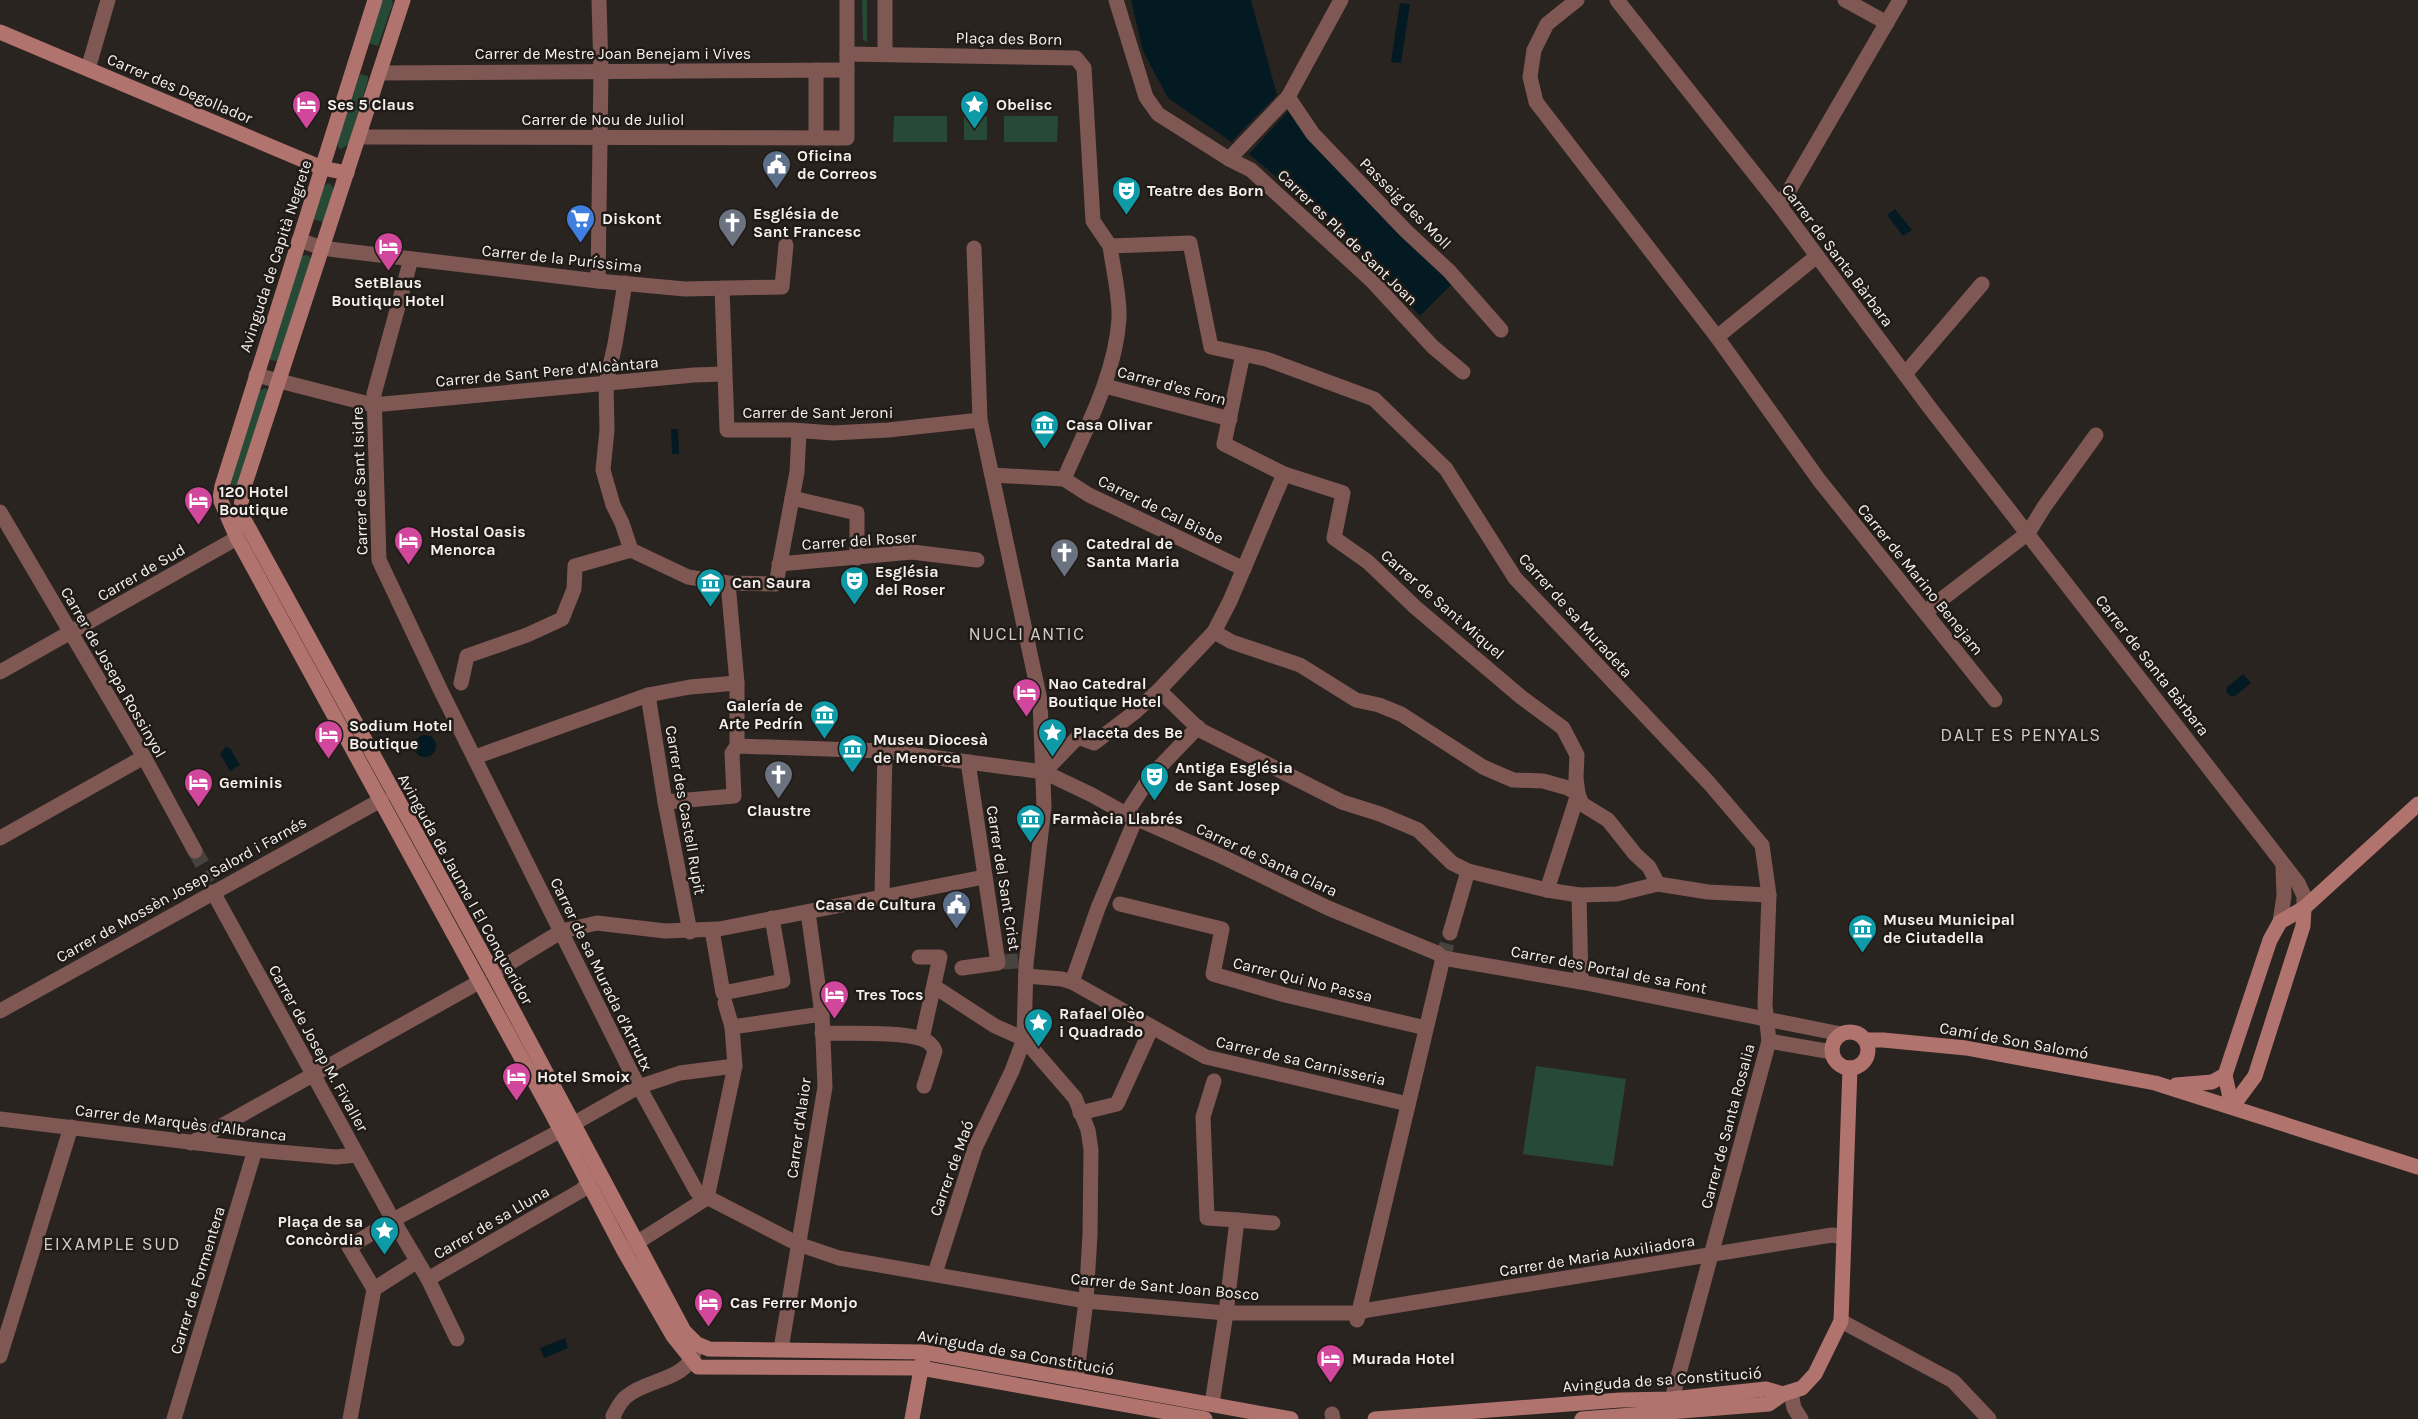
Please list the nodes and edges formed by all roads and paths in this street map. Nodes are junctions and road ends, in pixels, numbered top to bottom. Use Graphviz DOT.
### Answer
graph roads {
  1 [pos="108,0"];
  2 [pos="375,0"];
  3 [pos="404,0"];
  4 [pos="599,0"];
  5 [pos="847,0"];
  6 [pos="885,0"];
  7 [pos="1116,0"];
  8 [pos="1341,0"];
  9 [pos="1577,0"];
  10 [pos="1617,0"];
  11 [pos="1845,0"];
  12 [pos="1900,0"];
  13 [pos="1887,23"];
  14 [pos="0,32"];
  15 [pos="847,54"];
  16 [pos="885,54"];
  17 [pos="355,65"];
  18 [pos="88,69"];
  19 [pos="816,70"];
  20 [pos="847,70"];
  21 [pos="601,71"];
  22 [pos="379,73"];
  23 [pos="1285,101"];
  24 [pos="358,137"];
  25 [pos="600,137"];
  26 [pos="816,138"];
  27 [pos="1229,159"];
  28 [pos="322,168"];
  29 [pos="346,173"];
  30 [pos="1780,206"];
  31 [pos="299,240"];
  32 [pos="786,245"];
  33 [pos="1110,246"];
  34 [pos="322,248"];
  35 [pos="974,248"];
  36 [pos="1817,256"];
  37 [pos="411,259"];
  38 [pos="598,281"];
  39 [pos="625,283"];
  40 [pos="1982,284"];
  41 [pos="722,288"];
  42 [pos="1502,330"];
  43 [pos="1716,337"];
  44 [pos="1243,354"];
  45 [pos="1463,372"];
  46 [pos="724,374"];
  47 [pos="1905,374"];
  48 [pos="256,375"];
  49 [pos="279,379"];
  50 [pos="606,384"];
  51 [pos="1105,386"];
  52 [pos="373,405"];
  53 [pos="1230,419"];
  54 [pos="980,420"];
  55 [pos="799,431"];
  56 [pos="2097,435"];
  57 [pos="1284,474"];
  58 [pos="992,475"];
  59 [pos="1064,479"];
  60 [pos="792,498"];
  61 [pos="0,512"];
  62 [pos="235,518"];
  63 [pos="2028,533"];
  64 [pos="243,534"];
  65 [pos="631,550"];
  66 [pos="857,558"];
  67 [pos="977,560"];
  68 [pos="779,564"];
  69 [pos="1244,569"];
  70 [pos="728,584"];
  71 [pos="1925,612"];
  72 [pos="1214,632"];
  73 [pos="70,633"];
  74 [pos="0,672"];
  75 [pos="461,683"];
  76 [pos="737,683"];
  77 [pos="1159,690"];
  78 [pos="648,695"];
  79 [pos="1995,700"];
  80 [pos="1198,726"];
  81 [pos="737,746"];
  82 [pos="885,751"];
  83 [pos="478,756"];
  84 [pos="144,757"];
  85 [pos="968,762"];
  86 [pos="1044,772"];
  87 [pos="1578,794"];
  88 [pos="387,797"];
  89 [pos="665,802"];
  90 [pos="2418,804"];
  91 [pos="1131,816"];
  92 [pos="0,838"];
  93 [pos="195,851"];
  94 [pos="2283,866"];
  95 [pos="1468,871"];
  96 [pos="984,877"];
  97 [pos="1658,884"];
  98 [pos="215,888"];
  99 [pos="1547,890"];
  100 [pos="1579,895"];
  101 [pos="882,896"];
  102 [pos="1769,896"];
  103 [pos="1106,903"];
  104 [pos="2304,908"];
  105 [pos="808,912"];
  106 [pos="772,918"];
  107 [pos="2280,922"];
  108 [pos="712,930"];
  109 [pos="562,931"];
  110 [pos="690,932"];
  111 [pos="1450,933"];
  112 [pos="919,957"];
  113 [pos="1443,958"];
  114 [pos="1014,965"];
  115 [pos="951,968"];
  116 [pos="493,973"];
  117 [pos="1067,981"];
  118 [pos="479,982"];
  119 [pos="1581,982"];
  120 [pos="935,987"];
  121 [pos="725,1003"];
  122 [pos="0,1011"];
  123 [pos="822,1014"];
  124 [pos="1768,1018"];
  125 [pos="1152,1027"];
  126 [pos="732,1028"];
  127 [pos="1426,1028"];
  128 [pos="822,1033"];
  129 [pos="1840,1034"];
  130 [pos="922,1039"];
  131 [pos="1866,1040"];
  132 [pos="1769,1041"];
  133 [pos="1020,1043"];
  134 [pos="1832,1052"];
  135 [pos="735,1066"];
  136 [pos="1850,1068"];
  137 [pos="1218,1069"];
  138 [pos="312,1074"];
  139 [pos="2225,1075"];
  140 [pos="2162,1084"];
  141 [pos="924,1086"];
  142 [pos="638,1087"];
  143 [pos="1408,1104"];
  144 [pos="2232,1107"];
  145 [pos="1080,1113"];
  146 [pos="0,1119"];
  147 [pos="71,1127"];
  148 [pos="567,1127"];
  149 [pos="191,1143"];
  150 [pos="255,1150"];
  151 [pos="357,1155"];
  152 [pos="2418,1167"];
  153 [pos="588,1182"];
  154 [pos="707,1198"];
  155 [pos="393,1220"];
  156 [pos="1237,1220"];
  157 [pos="1273,1223"];
  158 [pos="1844,1237"];
  159 [pos="798,1244"];
  160 [pos="630,1247"];
  161 [pos="1711,1254"];
  162 [pos="416,1262"];
  163 [pos="936,1271"];
  164 [pos="428,1279"];
  165 [pos="374,1289"];
  166 [pos="1086,1300"];
  167 [pos="1226,1313"];
  168 [pos="1357,1317"];
  169 [pos="1841,1321"];
  170 [pos="458,1339"];
  171 [pos="697,1344"];
  172 [pos="781,1348"];
  173 [pos="0,1356"];
  174 [pos="922,1360"];
  175 [pos="695,1364"];
  176 [pos="1075,1388"];
  177 [pos="1787,1393"];
  178 [pos="1672,1399"];
  179 [pos="1211,1412"];
  180 [pos="1626,1416"];
  181 [pos="174,1419"];
  182 [pos="350,1419"];
  183 [pos="614,1419"];
  184 [pos="912,1419"];
  185 [pos="1204,1419"];
  186 [pos="1292,1419"];
  187 [pos="1375,1419"];
  188 [pos="1582,1419"];
  189 [pos="1801,1419"];
  190 [pos="1989,1419"];
  1 -- 18 [label="street"];
  2 -- 17 [label="street, Avinguda de Capità Negrete"];
  3 -- 22 [label="street"];
  4 -- 21 [label="street"];
  5 -- 15 [label="street"];
  6 -- 16 [label="street"];
  7 -- 27 [label="street, Carrer es Pla de Sant Joan"];
  8 -- 23 [label="street"];
  9 -- 43 [label="street, Carrer de Marino Benejam"];
  10 -- 30 [label="street, Carrer de Santa Bàrbara"];
  11 -- 13 [label="street"];
  12 -- 13 [label="street"];
  13 -- 30 [label="street"];
  14 -- 18 [label="street, Carrer des Degollador"];
  15 -- 16 [label="street, Plaça des Born"];
  15 -- 20 [label="street"];
  16 -- 33 [label="street, Plaça des Born"];
  17 -- 22 [label="street"];
  17 -- 28 [label="street, Avinguda de Capità Negrete"];
  18 -- 28 [label="street, Carrer des Degollador"];
  19 -- 20 [label="street, Carrer de Mestre Joan Benejam i Vives"];
  19 -- 21 [label="street, Carrer de Mestre Joan Benejam i Vives"];
  19 -- 26 [label="street"];
  20 -- 26 [label="street, Carrer de Nou de Juliol"];
  21 -- 22 [label="street, Carrer de Mestre Joan Benejam i Vives"];
  21 -- 25 [label="street"];
  22 -- 24 [label="street"];
  23 -- 27 [label="street"];
  23 -- 42 [label="street, Passeig des Moll"];
  24 -- 25 [label="street, Carrer de Nou de Juliol"];
  24 -- 29 [label="street"];
  25 -- 26 [label="street, Carrer de Nou de Juliol"];
  25 -- 38 [label="street"];
  27 -- 45 [label="street, Carrer es Pla de Sant Joan"];
  28 -- 29 [label="street, Carrer des Degollador"];
  28 -- 31 [label="street, Avinguda de Capità Negrete"];
  29 -- 34 [label="street"];
  30 -- 36 [label="street, Carrer de Santa Bàrbara"];
  31 -- 34 [label="street, Carrer de la Puríssima"];
  31 -- 48 [label="street, Avinguda de Capità Negrete"];
  32 -- 41 [label="street, Carrer de la Puríssima"];
  33 -- 44 [label="street, Carrer de sa Muradeta"];
  33 -- 51 [label="street"];
  34 -- 37 [label="street, Carrer de la Puríssima"];
  34 -- 49 [label="street"];
  35 -- 54 [label="street"];
  36 -- 43 [label="street"];
  36 -- 47 [label="street, Carrer de Santa Bàrbara"];
  37 -- 38 [label="street, Carrer de la Puríssima"];
  37 -- 52 [label="street, Carrer de Sant Isidre"];
  38 -- 39 [label="street, Carrer de la Puríssima"];
  39 -- 41 [label="street, Carrer de la Puríssima"];
  39 -- 50 [label="street"];
  40 -- 47 [label="street"];
  41 -- 46 [label="street"];
  43 -- 71 [label="street, Carrer de Marino Benejam"];
  44 -- 53 [label="street"];
  44 -- 102 [label="street, Carrer de sa Muradeta"];
  46 -- 50 [label="street, Carrer de Sant Pere d'Alcàntara"];
  46 -- 55 [label="street, Carrer de Sant Jeroni"];
  47 -- 63 [label="street, Carrer de Santa Bàrbara"];
  48 -- 49 [label="street"];
  48 -- 62 [label="street, Avinguda de Capità Negrete"];
  49 -- 52 [label="street"];
  49 -- 62 [label="street"];
  50 -- 52 [label="street, Carrer de Sant Pere d'Alcàntara"];
  50 -- 65 [label="street"];
  51 -- 53 [label="street, Carrer d'es Forn"];
  51 -- 59 [label="street"];
  52 -- 83 [label="street, Carrer de Sant Isidre"];
  53 -- 57 [label="street"];
  54 -- 55 [label="street, Carrer de Sant Jeroni"];
  54 -- 58 [label="street"];
  55 -- 60 [label="street"];
  56 -- 63 [label="street"];
  57 -- 69 [label="street"];
  57 -- 87 [label="street, Carrer de Sant Miquel"];
  58 -- 59 [label="street"];
  58 -- 86 [label="street"];
  59 -- 69 [label="street, Carrer de Cal Bisbe"];
  60 -- 66 [label="street"];
  60 -- 68 [label="street"];
  61 -- 73 [label="street, Carrer de Josepa Rossinyol"];
  62 -- 64 [label="street, Avinguda de Jaume I El Conqueridor"];
  63 -- 71 [label="street"];
  63 -- 94 [label="street, Carrer de Santa Bàrbara"];
  64 -- 73 [label="street, Carrer de Sud"];
  64 -- 88 [label="street, Avinguda de Jaume I El Conqueridor"];
  65 -- 70 [label="street"];
  65 -- 75 [label="street"];
  66 -- 67 [label="street, Carrer del Roser"];
  66 -- 68 [label="street, Carrer del Roser"];
  68 -- 70 [label="street"];
  69 -- 72 [label="street"];
  70 -- 76 [label="street"];
  71 -- 79 [label="street, Carrer de Marino Benejam"];
  72 -- 77 [label="street"];
  72 -- 87 [label="street"];
  73 -- 74 [label="street, Carrer de Sud"];
  73 -- 84 [label="street, Carrer de Josepa Rossinyol"];
  76 -- 78 [label="street"];
  76 -- 81 [label="street"];
  77 -- 80 [label="street"];
  77 -- 86 [label="street"];
  78 -- 83 [label="street"];
  78 -- 89 [label="street, Carrer des Castell Rupit"];
  80 -- 91 [label="street"];
  80 -- 95 [label="street"];
  81 -- 82 [label="street, Carrer de Santa Clara"];
  81 -- 89 [label="street"];
  82 -- 85 [label="street, Carrer de Santa Clara"];
  82 -- 101 [label="street"];
  83 -- 109 [label="street, Carrer de sa Murada d'Artrutx"];
  84 -- 92 [label="street"];
  84 -- 93 [label="street, Carrer de Josepa Rossinyol"];
  85 -- 86 [label="street, Carrer de Santa Clara"];
  85 -- 96 [label="street, Carrer del Sant Crist"];
  86 -- 91 [label="street, Carrer de Santa Clara"];
  86 -- 114 [label="street"];
  87 -- 97 [label="street"];
  87 -- 99 [label="street"];
  88 -- 98 [label="street, Carrer de Mossèn Josep Salord i Farnés"];
  88 -- 116 [label="street, Avinguda de Jaume I El Conqueridor"];
  88 -- 118 [label="street, Avinguda de Jaume I El Conqueridor"];
  89 -- 110 [label="street, Carrer des Castell Rupit"];
  90 -- 104 [label="street"];
  91 -- 103 [label="street"];
  91 -- 113 [label="street, Carrer de Santa Clara"];
  94 -- 104 [label="street, Carrer de Santa Bàrbara"];
  94 -- 107 [label="street"];
  95 -- 99 [label="street"];
  95 -- 111 [label="street"];
  96 -- 101 [label="street"];
  96 -- 114 [label="street, Carrer del Sant Crist"];
  97 -- 100 [label="street"];
  97 -- 102 [label="street"];
  98 -- 122 [label="street, Carrer de Mossèn Josep Salord i Farnés"];
  98 -- 138 [label="street, Carrer de Josep M. Fivaller"];
  99 -- 100 [label="street"];
  100 -- 119 [label="street"];
  101 -- 105 [label="street"];
  102 -- 124 [label="street, Carrer de sa Muradeta"];
  103 -- 117 [label="street"];
  103 -- 127 [label="street, Carrer Qui No Passa"];
  104 -- 107 [label="street"];
  104 -- 144 [label="street"];
  105 -- 106 [label="street"];
  105 -- 123 [label="street, Carrer d'Alaior"];
  106 -- 108 [label="street"];
  106 -- 108 [label="street"];
  107 -- 139 [label="street"];
  108 -- 110 [label="street"];
  109 -- 110 [label="street"];
  109 -- 116 [label="street"];
  109 -- 142 [label="street, Carrer de sa Murada d'Artrutx"];
  112 -- 115 [label="street"];
  113 -- 119 [label="street, Carrer des Portal de sa Font"];
  113 -- 127 [label="street"];
  114 -- 115 [label="street, Carrer del Sant Crist"];
  114 -- 117 [label="street"];
  114 -- 133 [label="street"];
  115 -- 120 [label="street"];
  116 -- 118 [label="street"];
  116 -- 148 [label="street, Avinguda de Jaume I El Conqueridor"];
  117 -- 125 [label="street, Carrer de sa Carnisseria"];
  118 -- 138 [label="street"];
  118 -- 148 [label="street, Avinguda de Jaume I El Conqueridor"];
  119 -- 124 [label="street, Carrer des Portal de sa Font"];
  120 -- 130 [label="street"];
  120 -- 133 [label="street"];
  121 -- 126 [label="street"];
  123 -- 126 [label="street"];
  123 -- 128 [label="street, Carrer d'Alaior"];
  124 -- 129 [label="street, Carrer des Portal de sa Font"];
  124 -- 132 [label="street, Carrer de Santa Rosalia"];
  125 -- 137 [label="street, Carrer de sa Carnisseria"];
  125 -- 145 [label="street"];
  126 -- 135 [label="street"];
  127 -- 143 [label="street"];
  128 -- 130 [label="street"];
  128 -- 159 [label="street, Carrer d'Alaior"];
  129 -- 131 [label="street"];
  129 -- 134 [label="street"];
  130 -- 141 [label="street"];
  131 -- 136 [label="street"];
  131 -- 140 [label="street, Camí de Son Salomó"];
  132 -- 134 [label="street"];
  132 -- 161 [label="street, Carrer de Santa Rosalia"];
  133 -- 145 [label="street"];
  133 -- 163 [label="street, Carrer de Maó"];
  134 -- 136 [label="street"];
  135 -- 142 [label="street"];
  135 -- 154 [label="street"];
  136 -- 158 [label="street"];
  137 -- 143 [label="street, Carrer de sa Carnisseria"];
  137 -- 156 [label="street"];
  138 -- 149 [label="street"];
  138 -- 151 [label="street, Carrer de Josep M. Fivaller"];
  139 -- 140 [label="street"];
  139 -- 144 [label="street"];
  140 -- 144 [label="street"];
  142 -- 148 [label="street"];
  142 -- 154 [label="street, Carrer de sa Murada d'Artrutx"];
  143 -- 168 [label="street"];
  144 -- 152 [label="street"];
  145 -- 166 [label="street"];
  146 -- 147 [label="street, Carrer de Marquès d'Albranca"];
  147 -- 149 [label="street, Carrer de Marquès d'Albranca"];
  147 -- 173 [label="street"];
  148 -- 153 [label="street, Avinguda de Jaume I El Conqueridor"];
  148 -- 155 [label="street"];
  148 -- 160 [label="street, Avinguda de Jaume I El Conqueridor"];
  149 -- 150 [label="street, Carrer de Marquès d'Albranca"];
  150 -- 151 [label="street, Carrer de Marquès d'Albranca"];
  150 -- 181 [label="street, Carrer de Formentera"];
  151 -- 155 [label="street, Carrer de Josep M. Fivaller"];
  153 -- 160 [label="street, Avinguda de Jaume I El Conqueridor"];
  153 -- 164 [label="street, Carrer de sa Lluna"];
  154 -- 159 [label="street, Carrer de sa Murada d'Artrutx"];
  154 -- 160 [label="street"];
  155 -- 162 [label="street"];
  155 -- 165 [label="street"];
  156 -- 157 [label="street"];
  156 -- 167 [label="street"];
  158 -- 161 [label="street, Carrer de Maria Auxiliadora"];
  158 -- 169 [label="street"];
  159 -- 163 [label="street, Carrer de Sant Joan Bosco"];
  159 -- 172 [label="street, Carrer d'Alaior"];
  160 -- 171 [label="street, Avinguda de Jaume I El Conqueridor"];
  160 -- 175 [label="street, Avinguda de Jaume I El Conqueridor"];
  161 -- 168 [label="street, Carrer de Maria Auxiliadora"];
  161 -- 178 [label="street, Carrer de Santa Rosalia"];
  162 -- 164 [label="street, Carrer de sa Lluna"];
  162 -- 165 [label="street"];
  163 -- 166 [label="street, Carrer de Sant Joan Bosco"];
  164 -- 170 [label="street"];
  165 -- 182 [label="street"];
  166 -- 167 [label="street, Carrer de Sant Joan Bosco"];
  166 -- 176 [label="street"];
  167 -- 168 [label="street, Carrer de Sant Joan Bosco"];
  167 -- 179 [label="street"];
  169 -- 177 [label="street"];
  169 -- 190 [label="street"];
  171 -- 172 [label="street, Avinguda de sa Constitució"];
  171 -- 175 [label="street"];
  172 -- 174 [label="street, Avinguda de sa Constitució"];
  174 -- 175 [label="street, Avinguda de sa Constitució"];
  174 -- 176 [label="street, Avinguda de sa Constitució"];
  174 -- 184 [label="street"];
  175 -- 183 [label="street"];
  176 -- 179 [label="street, Avinguda de sa Constitució"];
  176 -- 185 [label="street, Avinguda de sa Constitució"];
  177 -- 178 [label="street, Avinguda de sa Constitució"];
  177 -- 180 [label="street, Avinguda de sa Constitució"];
  177 -- 189 [label="street"];
  178 -- 180 [label="street"];
  178 -- 187 [label="street, Avinguda de sa Constitució"];
  179 -- 186 [label="street, Avinguda de sa Constitució"];
  180 -- 188 [label="street, Avinguda de sa Constitució"];
}
